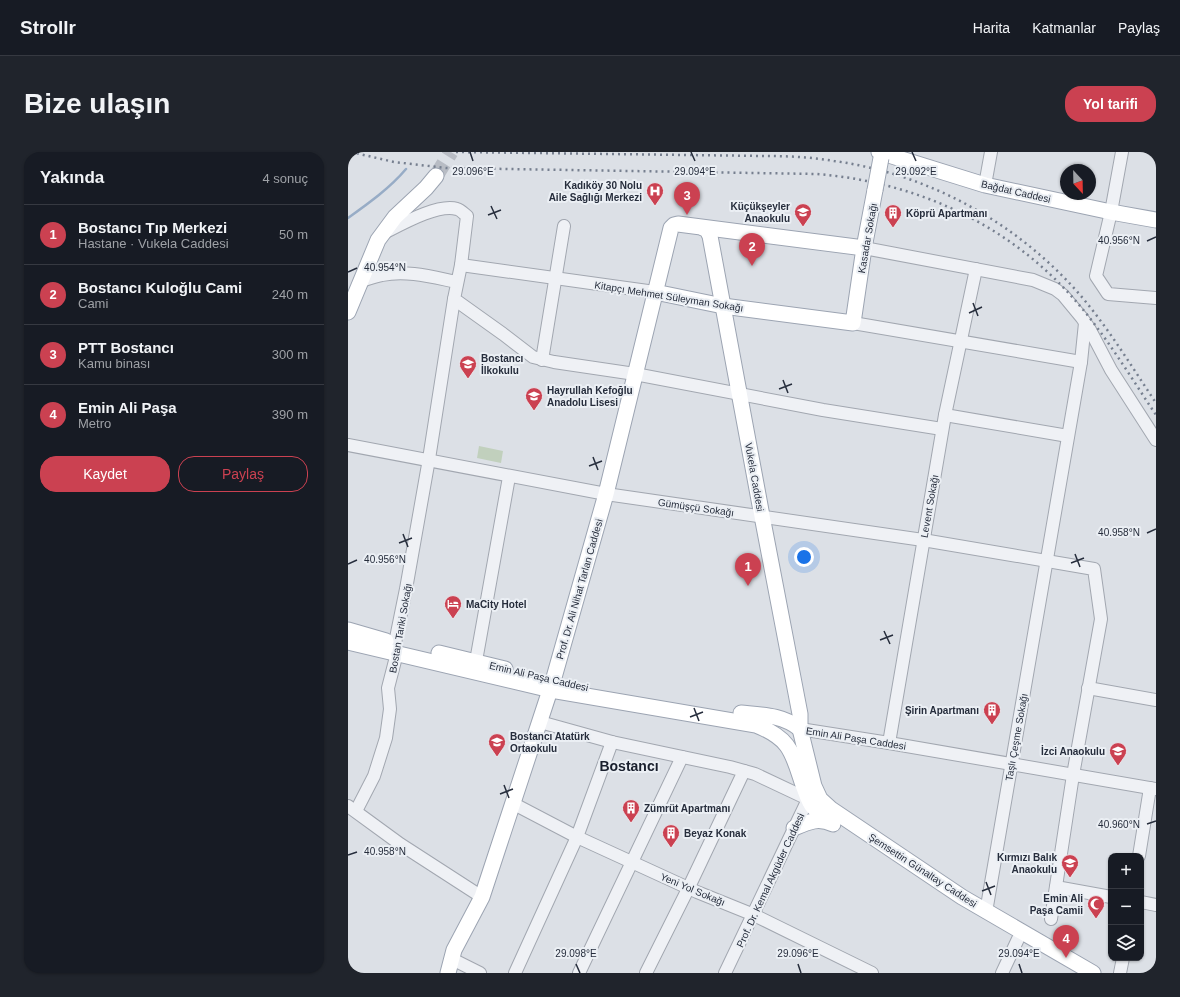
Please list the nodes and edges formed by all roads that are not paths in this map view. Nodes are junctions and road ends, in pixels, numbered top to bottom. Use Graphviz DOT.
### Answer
graph roads {
  1 [pos="991,152"];
  2 [pos="1122,152"];
  3 [pos="881,154"];
  4 [pos="436,176"];
  5 [pos="985,185"];
  6 [pos="1111,212"];
  7 [pos="1156,220"];
  8 [pos="564,226"];
  9 [pos="703,228"];
  10 [pos="382,234"];
  11 [pos="864,248"];
  12 [pos="461,265"];
  13 [pos="976,270"];
  14 [pos="556,279"];
  15 [pos="361,281"];
  16 [pos="457,282"];
  17 [pos="655,292"];
  18 [pos="1156,298"];
  19 [pos="454,299"];
  20 [pos="724,306"];
  21 [pos="348,312"];
  22 [pos="853,323"];
  23 [pos="1085,323"];
  24 [pos="960,341"];
  25 [pos="542,360"];
  26 [pos="1081,362"];
  27 [pos="635,374"];
  28 [pos="740,395"];
  29 [pos="945,415"];
  30 [pos="942,429"];
  31 [pos="1068,436"];
  32 [pos="1156,440"];
  33 [pos="348,445"];
  34 [pos="429,459"];
  35 [pos="510,477"];
  36 [pos="606,494"];
  37 [pos="762,516"];
  38 [pos="924,540"];
  39 [pos="1046,562"];
  40 [pos="348,630"];
  41 [pos="348,642"];
  42 [pos="396,648"];
  43 [pos="476,661"];
  44 [pos="552,686"];
  45 [pos="1088,688"];
  46 [pos="1156,700"];
  47 [pos="540,722"];
  48 [pos="800,729"];
  49 [pos="780,737"];
  50 [pos="612,742"];
  51 [pos="889,743"];
  52 [pos="682,758"];
  53 [pos="1012,764"];
  54 [pos="744,771"];
  55 [pos="1074,775"];
  56 [pos="1153,789"];
  57 [pos="811,792"];
  58 [pos="514,804"];
  59 [pos="352,808"];
  60 [pos="794,828"];
  61 [pos="842,828"];
  62 [pos="577,837"];
  63 [pos="1140,853"];
  64 [pos="632,863"];
  65 [pos="1056,887"];
  66 [pos="688,889"];
  67 [pos="1108,896"];
  68 [pos="482,897"];
  69 [pos="1144,903"];
  70 [pos="1156,905"];
  71 [pos="986,912"];
  72 [pos="754,915"];
  73 [pos="1051,919"];
  74 [pos="1018,939"];
  75 [pos="1122,961"];
  76 [pos="450,966"];
  77 [pos="858,970"];
  78 [pos="480,973"];
  79 [pos="515,973"];
  80 [pos="579,973"];
  81 [pos="646,973"];
  82 [pos="726,973"];
  83 [pos="872,973"];
  84 [pos="1002,973"];
  85 [pos="1076,973"];
  86 [pos="1093,973"];
  87 [pos="1120,973"];
  1 -- 5 [label="street"];
  2 -- 6 [label="street"];
  3 -- 5 [label="main road, Bağdat Caddesi"];
  3 -- 11 [label="main road, Kasadar Sokağı, bridge"];
  4 -- 10 [label="main road"];
  5 -- 6 [label="main road, Bağdat Caddesi"];
  6 -- 7 [label="main road, Bağdat Caddesi"];
  6 -- 18 [label="street"];
  8 -- 14 [label="street"];
  9 -- 11 [label="main road, Prof. Dr. Ali Nihat Tarlan Caddesi"];
  9 -- 17 [label="main road, Prof. Dr. Ali Nihat Tarlan Caddesi"];
  9 -- 20 [label="main road, Vukela Caddesi"];
  10 -- 12 [label="street, Bostan Tariki Sokağı"];
  10 -- 15 [label="main road"];
  11 -- 13 [label="street"];
  11 -- 22 [label="main road, Kasadar Sokağı"];
  12 -- 14 [label="street, Kitapçı Mehmet Süleyman Sokağı"];
  12 -- 16 [label="street, Bostan Tariki Sokağı"];
  13 -- 23 [label="street"];
  13 -- 24 [label="street, Levent Sokağı"];
  14 -- 17 [label="street, Kitapçı Mehmet Süleyman Sokağı"];
  14 -- 25 [label="street"];
  15 -- 16 [label="street"];
  15 -- 21 [label="main road"];
  16 -- 19 [label="street, Bostan Tariki Sokağı"];
  17 -- 20 [label="main road, Kitapçı Mehmet Süleyman Sokağı"];
  17 -- 27 [label="main road, Prof. Dr. Ali Nihat Tarlan Caddesi"];
  19 -- 25 [label="street"];
  19 -- 34 [label="street, Bostan Tariki Sokağı"];
  20 -- 22 [label="main road, Kitapçı Mehmet Süleyman Sokağı"];
  20 -- 28 [label="main road, Vukela Caddesi"];
  22 -- 24 [label="street"];
  23 -- 26 [label="street, Taşlı Çeşme Sokağı"];
  23 -- 32 [label="street"];
  24 -- 26 [label="street"];
  24 -- 29 [label="street, Levent Sokağı"];
  25 -- 27 [label="street"];
  26 -- 31 [label="street, Taşlı Çeşme Sokağı"];
  27 -- 28 [label="street"];
  27 -- 36 [label="main road, Prof. Dr. Ali Nihat Tarlan Caddesi"];
  28 -- 30 [label="street"];
  28 -- 37 [label="main road, Vukela Caddesi"];
  29 -- 30 [label="street, Levent Sokağı"];
  29 -- 31 [label="street"];
  30 -- 38 [label="street, Levent Sokağı"];
  31 -- 39 [label="street, Taşlı Çeşme Sokağı"];
  33 -- 34 [label="street, Gümüşçü Sokağı"];
  34 -- 35 [label="street, Gümüşçü Sokağı"];
  34 -- 42 [label="street, Bostan Tariki Sokağı"];
  35 -- 36 [label="street, Gümüşçü Sokağı"];
  35 -- 43 [label="street"];
  36 -- 37 [label="street, Gümüşçü Sokağı"];
  36 -- 44 [label="main road, Prof. Dr. Ali Nihat Tarlan Caddesi"];
  37 -- 38 [label="street, Gümüşçü Sokağı"];
  37 -- 48 [label="main road, Vukela Caddesi"];
  38 -- 39 [label="street, Gümüşçü Sokağı"];
  38 -- 51 [label="street, Levent Sokağı"];
  39 -- 45 [label="street, Gümüşçü Sokağı"];
  39 -- 53 [label="street, Taşlı Çeşme Sokağı"];
  40 -- 42 [label="main road, Emin Ali Paşa Caddesi"];
  41 -- 42 [label="main road, Emin Ali Paşa Caddesi"];
  42 -- 43 [label="main road, Emin Ali Paşa Caddesi"];
  42 -- 44 [label="main road, Emin Ali Paşa Caddesi"];
  42 -- 59 [label="street, Bostan Tariki Sokağı"];
  43 -- 44 [label="main road, Emin Ali Paşa Caddesi"];
  44 -- 47 [label="main road, Prof. Dr. Ali Nihat Tarlan Caddesi"];
  44 -- 48 [label="main road, Emin Ali Paşa Caddesi"];
  44 -- 49 [label="main road, Emin Ali Paşa Caddesi"];
  45 -- 46 [label="street"];
  45 -- 55 [label="street"];
  47 -- 50 [label="street, Şemsettin Günaltay Caddesi"];
  47 -- 58 [label="main road, Prof. Dr. Ali Nihat Tarlan Caddesi"];
  48 -- 49 [label="main road"];
  48 -- 51 [label="street, Emin Ali Paşa Caddesi"];
  48 -- 57 [label="main road, Şemsettin Günaltay Caddesi"];
  49 -- 57 [label="main road, Şemsettin Günaltay Caddesi"];
  50 -- 52 [label="street, Şemsettin Günaltay Caddesi"];
  50 -- 62 [label="street"];
  51 -- 53 [label="street, Emin Ali Paşa Caddesi"];
  52 -- 54 [label="street, Şemsettin Günaltay Caddesi"];
  52 -- 64 [label="street"];
  53 -- 55 [label="street, Emin Ali Paşa Caddesi"];
  53 -- 71 [label="street, Taşlı Çeşme Sokağı"];
  54 -- 57 [label="street, Şemsettin Günaltay Caddesi"];
  54 -- 66 [label="street"];
  55 -- 56 [label="street, Emin Ali Paşa Caddesi"];
  55 -- 65 [label="street"];
  56 -- 63 [label="street"];
  57 -- 60 [label="street, Prof. Dr. Kemal Akgüder Caddesi"];
  57 -- 61 [label="main road, Şemsettin Günaltay Caddesi"];
  57 -- 71 [label="main road, Şemsettin Günaltay Caddesi"];
  58 -- 62 [label="street, Yeni Yol Sokağı"];
  58 -- 68 [label="main road, Prof. Dr. Ali Nihat Tarlan Caddesi"];
  59 -- 68 [label="street"];
  60 -- 61 [label="main road"];
  60 -- 72 [label="street, Prof. Dr. Kemal Akgüder Caddesi"];
  61 -- 74 [label="main road, Şemsettin Günaltay Caddesi"];
  62 -- 64 [label="street, Yeni Yol Sokağı"];
  62 -- 79 [label="street"];
  64 -- 66 [label="street, Yeni Yol Sokağı"];
  64 -- 80 [label="street"];
  65 -- 67 [label="street"];
  65 -- 73 [label="street"];
  66 -- 72 [label="street, Yeni Yol Sokağı"];
  66 -- 81 [label="street"];
  68 -- 76 [label="main road, Prof. Dr. Ali Nihat Tarlan Caddesi"];
  69 -- 70 [label="street"];
  71 -- 86 [label="main road, Şemsettin Günaltay Caddesi"];
  72 -- 77 [label="street, Yeni Yol Sokağı"];
  72 -- 82 [label="street, Prof. Dr. Kemal Akgüder Caddesi"];
  74 -- 84 [label="street"];
  74 -- 85 [label="main road, Şemsettin Günaltay Caddesi"];
  75 -- 87 [label="street"];
  76 -- 78 [label="street"];
  77 -- 83 [label="street, Yeni Yol Sokağı"];
}
